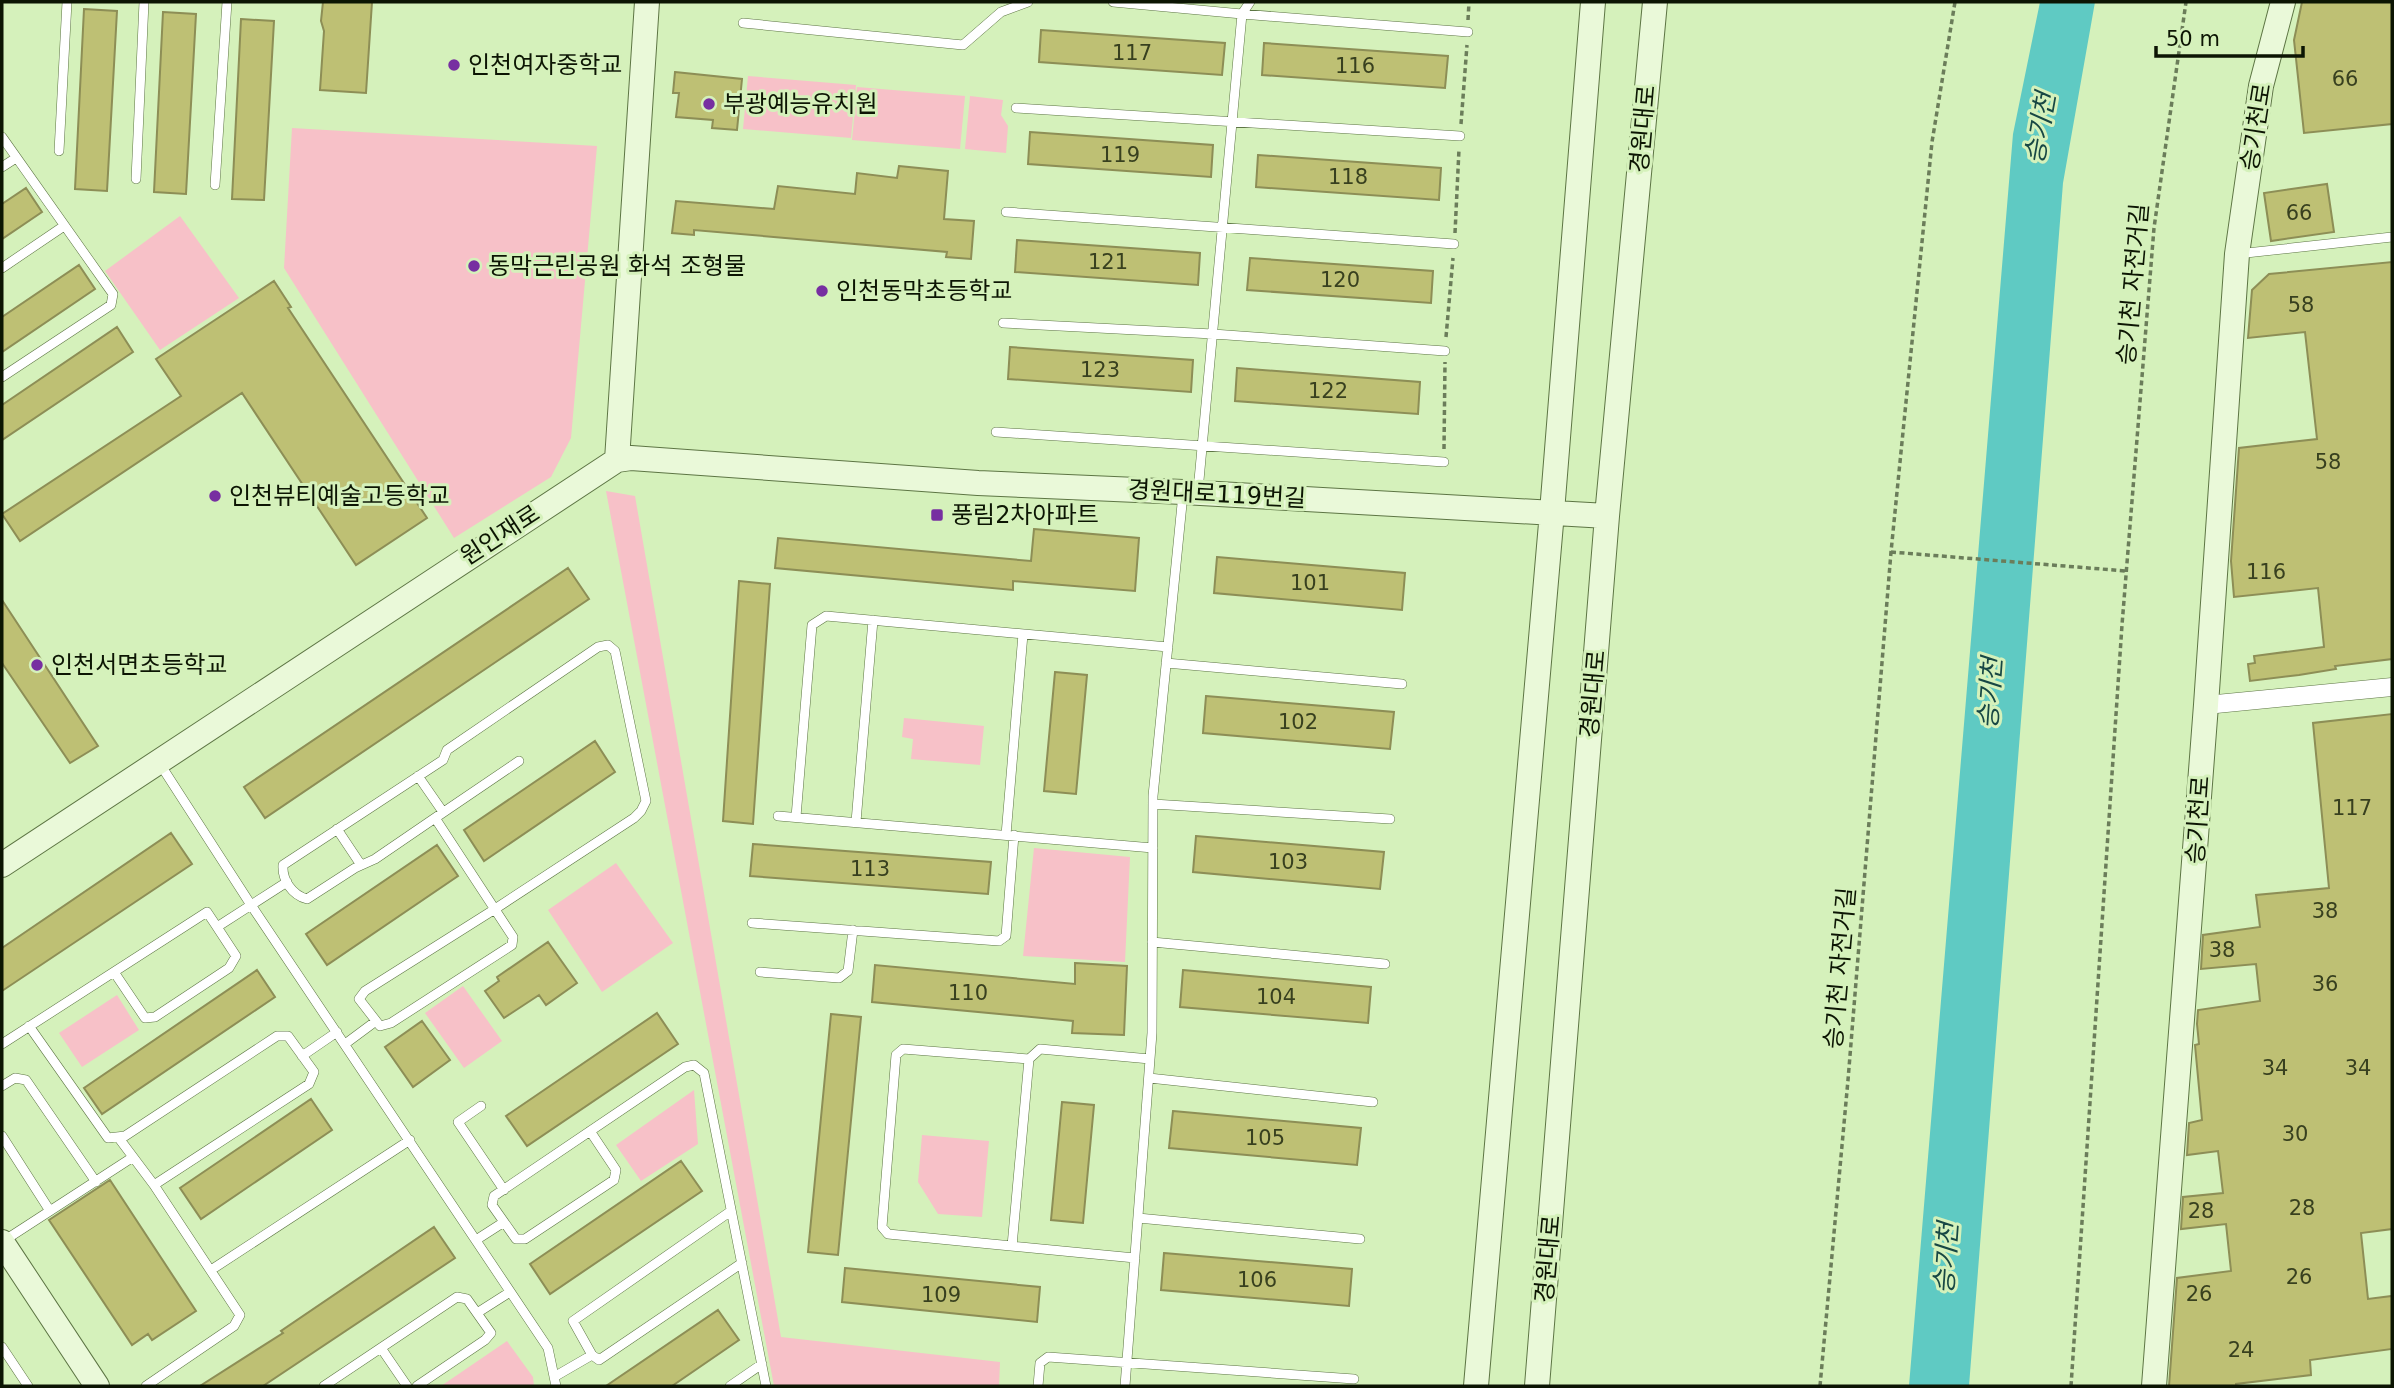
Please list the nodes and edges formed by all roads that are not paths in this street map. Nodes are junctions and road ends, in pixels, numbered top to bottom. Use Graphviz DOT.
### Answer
graph roads {
  1 [pos="67,2"];
  2 [pos="144,2"];
  3 [pos="227,2"];
  4 [pos="647,2"];
  5 [pos="1028,2"];
  6 [pos="1113,2"];
  7 [pos="1250,2"];
  8 [pos="1592,2"];
  9 [pos="1654,2"];
  10 [pos="2283,2"];
  11 [pos="1242,14"];
  12 [pos="743,23"];
  13 [pos="1468,32"];
  14 [pos="1016,108"];
  15 [pos="1232,122"];
  16 [pos="1460,136"];
  17 [pos="2,137"];
  18 [pos="59,151"];
  19 [pos="16,158"];
  20 [pos="2,167"];
  21 [pos="136,179"];
  22 [pos="215,184"];
  23 [pos="1006,212"];
  24 [pos="64,226"];
  25 [pos="1223,226"];
  26 [pos="2392,237"];
  27 [pos="1454,244"];
  28 [pos="2237,254"];
  29 [pos="2,268"];
  30 [pos="1003,323"];
  31 [pos="1213,334"];
  32 [pos="1445,351"];
  33 [pos="2,377"];
  34 [pos="996,432"];
  35 [pos="1203,445"];
  36 [pos="617,460"];
  37 [pos="1444,462"];
  38 [pos="1190,492"];
  39 [pos="1552,512"];
  40 [pos="1607,516"];
  41 [pos="873,621"];
  42 [pos="1023,634"];
  43 [pos="1168,647"];
  44 [pos="1166,663"];
  45 [pos="1402,684"];
  46 [pos="2392,687"];
  47 [pos="2206,705"];
  48 [pos="158,761"];
  49 [pos="519,761"];
  50 [pos="418,776"];
  51 [pos="1153,804"];
  52 [pos="439,815"];
  53 [pos="778,816"];
  54 [pos="796,817"];
  55 [pos="1390,818"];
  56 [pos="856,822"];
  57 [pos="337,829"];
  58 [pos="1010,835"];
  59 [pos="1153,848"];
  60 [pos="2,865"];
  61 [pos="361,865"];
  62 [pos="287,882"];
  63 [pos="251,905"];
  64 [pos="495,909"];
  65 [pos="752,923"];
  66 [pos="217,927"];
  67 [pos="853,930"];
  68 [pos="1152,942"];
  69 [pos="1385,964"];
  70 [pos="114,972"];
  71 [pos="760,972"];
  72 [pos="376,1021"];
  73 [pos="29,1026"];
  74 [pos="337,1032"];
  75 [pos="2,1044"];
  76 [pos="345,1044"];
  77 [pos="302,1056"];
  78 [pos="1029,1059"];
  79 [pos="1150,1059"];
  80 [pos="1149,1078"];
  81 [pos="2,1086"];
  82 [pos="1373,1102"];
  83 [pos="481,1106"];
  84 [pos="590,1131"];
  85 [pos="2,1136"];
  86 [pos="118,1136"];
  87 [pos="410,1140"];
  88 [pos="134,1157"];
  89 [pos="96,1182"];
  90 [pos="154,1185"];
  91 [pos="504,1190"];
  92 [pos="50,1211"];
  93 [pos="732,1211"];
  94 [pos="1138,1218"];
  95 [pos="503,1222"];
  96 [pos="1360,1239"];
  97 [pos="476,1240"];
  98 [pos="2,1242"];
  99 [pos="1012,1246"];
  100 [pos="1135,1258"];
  101 [pos="742,1263"];
  102 [pos="211,1270"];
  103 [pos="510,1292"];
  104 [pos="477,1313"];
  105 [pos="2,1347"];
  106 [pos="381,1348"];
  107 [pos="592,1354"];
  108 [pos="11,1361"];
  109 [pos="1127,1362"];
  110 [pos="762,1364"];
  111 [pos="2,1368"];
  112 [pos="1354,1380"];
  113 [pos="555,1381"];
  114 [pos="28,1386"];
  115 [pos="97,1386"];
  116 [pos="146,1386"];
  117 [pos="324,1386"];
  118 [pos="407,1386"];
  119 [pos="416,1386"];
  120 [pos="730,1386"];
  121 [pos="766,1386"];
  122 [pos="1038,1386"];
  123 [pos="1125,1386"];
  124 [pos="1476,1386"];
  125 [pos="1538,1386"];
  126 [pos="2154,1386"];
  1 -- 18 [label="lane"];
  2 -- 21 [label="lane"];
  3 -- 22 [label="lane"];
  4 -- 36 [label="main road"];
  5 -- 12 [label="lane"];
  6 -- 11 [label="lane"];
  7 -- 11 [label="lane"];
  8 -- 39 [label="main road"];
  9 -- 40 [label="main road, 경원대로"];
  10 -- 28 [label="main road, 승기천로"];
  11 -- 13 [label="lane"];
  11 -- 15 [label="lane"];
  14 -- 15 [label="lane"];
  15 -- 16 [label="lane"];
  15 -- 25 [label="lane"];
  17 -- 19 [label="lane"];
  19 -- 20 [label="lane"];
  19 -- 24 [label="lane"];
  23 -- 25 [label="lane"];
  24 -- 29 [label="lane"];
  24 -- 33 [label="lane"];
  25 -- 27 [label="lane"];
  25 -- 31 [label="lane"];
  26 -- 28 [label="lane"];
  28 -- 47 [label="main road, 승기천로"];
  30 -- 31 [label="lane"];
  31 -- 32 [label="lane"];
  31 -- 35 [label="lane"];
  34 -- 35 [label="lane"];
  35 -- 37 [label="lane"];
  35 -- 38 [label="lane"];
  36 -- 38 [label="main road, 경원대로119번길"];
  36 -- 48 [label="main road, 원인재로"];
  38 -- 39 [label="main road, 경원대로119번길"];
  38 -- 43 [label="lane"];
  39 -- 40 [label="main road, 경원대로119번길"];
  39 -- 124 [label="main road"];
  40 -- 125 [label="main road, 경원대로"];
  41 -- 42 [label="lane"];
  41 -- 54 [label="lane"];
  41 -- 56 [label="lane"];
  42 -- 43 [label="lane"];
  42 -- 58 [label="lane"];
  43 -- 44 [label="lane"];
  44 -- 45 [label="lane"];
  44 -- 51 [label="lane"];
  46 -- 47 [label="street"];
  47 -- 126 [label="main road, 승기천로"];
  48 -- 60 [label="main road, 원인재로"];
  48 -- 63 [label="lane"];
  49 -- 52 [label="lane"];
  50 -- 52 [label="lane"];
  50 -- 57 [label="lane"];
  50 -- 64 [label="lane"];
  51 -- 55 [label="lane"];
  51 -- 59 [label="lane"];
  52 -- 61 [label="lane"];
  52 -- 64 [label="lane"];
  53 -- 54 [label="lane"];
  54 -- 56 [label="lane"];
  56 -- 58 [label="lane"];
  57 -- 61 [label="lane"];
  57 -- 62 [label="lane"];
  58 -- 59 [label="lane"];
  58 -- 67 [label="lane"];
  59 -- 68 [label="lane"];
  61 -- 62 [label="lane"];
  62 -- 63 [label="lane"];
  63 -- 66 [label="lane"];
  63 -- 74 [label="lane"];
  64 -- 72 [label="lane"];
  64 -- 72 [label="lane"];
  65 -- 67 [label="lane"];
  66 -- 70 [label="lane"];
  66 -- 70 [label="lane"];
  67 -- 71 [label="lane"];
  68 -- 69 [label="lane"];
  68 -- 79 [label="lane"];
  70 -- 73 [label="lane"];
  72 -- 76 [label="lane"];
  73 -- 75 [label="lane"];
  73 -- 86 [label="lane"];
  74 -- 76 [label="lane"];
  74 -- 77 [label="lane"];
  76 -- 87 [label="lane"];
  77 -- 86 [label="lane"];
  77 -- 90 [label="lane"];
  78 -- 79 [label="lane"];
  78 -- 99 [label="lane"];
  78 -- 99 [label="lane"];
  79 -- 80 [label="lane"];
  80 -- 82 [label="lane"];
  80 -- 94 [label="lane"];
  81 -- 89 [label="lane"];
  83 -- 91 [label="lane"];
  84 -- 91 [label="lane"];
  84 -- 93 [label="lane"];
  84 -- 95 [label="lane"];
  85 -- 92 [label="lane"];
  86 -- 88 [label="lane"];
  87 -- 97 [label="lane"];
  87 -- 102 [label="lane"];
  88 -- 89 [label="lane"];
  88 -- 90 [label="lane"];
  89 -- 92 [label="lane"];
  90 -- 102 [label="lane"];
  91 -- 95 [label="lane"];
  92 -- 98 [label="lane"];
  93 -- 101 [label="lane"];
  93 -- 107 [label="lane"];
  94 -- 96 [label="lane"];
  94 -- 100 [label="lane"];
  95 -- 97 [label="lane"];
  97 -- 103 [label="lane"];
  98 -- 115 [label="main road"];
  99 -- 100 [label="lane"];
  100 -- 109 [label="lane"];
  101 -- 107 [label="lane"];
  101 -- 110 [label="lane"];
  102 -- 116 [label="lane"];
  103 -- 104 [label="lane"];
  103 -- 113 [label="lane"];
  104 -- 106 [label="lane"];
  104 -- 119 [label="lane"];
  105 -- 108 [label="lane"];
  106 -- 117 [label="lane"];
  106 -- 118 [label="lane"];
  107 -- 113 [label="lane"];
  108 -- 111 [label="lane"];
  108 -- 114 [label="lane"];
  109 -- 112 [label="lane"];
  109 -- 122 [label="lane"];
  109 -- 123 [label="lane"];
  110 -- 120 [label="lane"];
  110 -- 121 [label="lane"];
}
